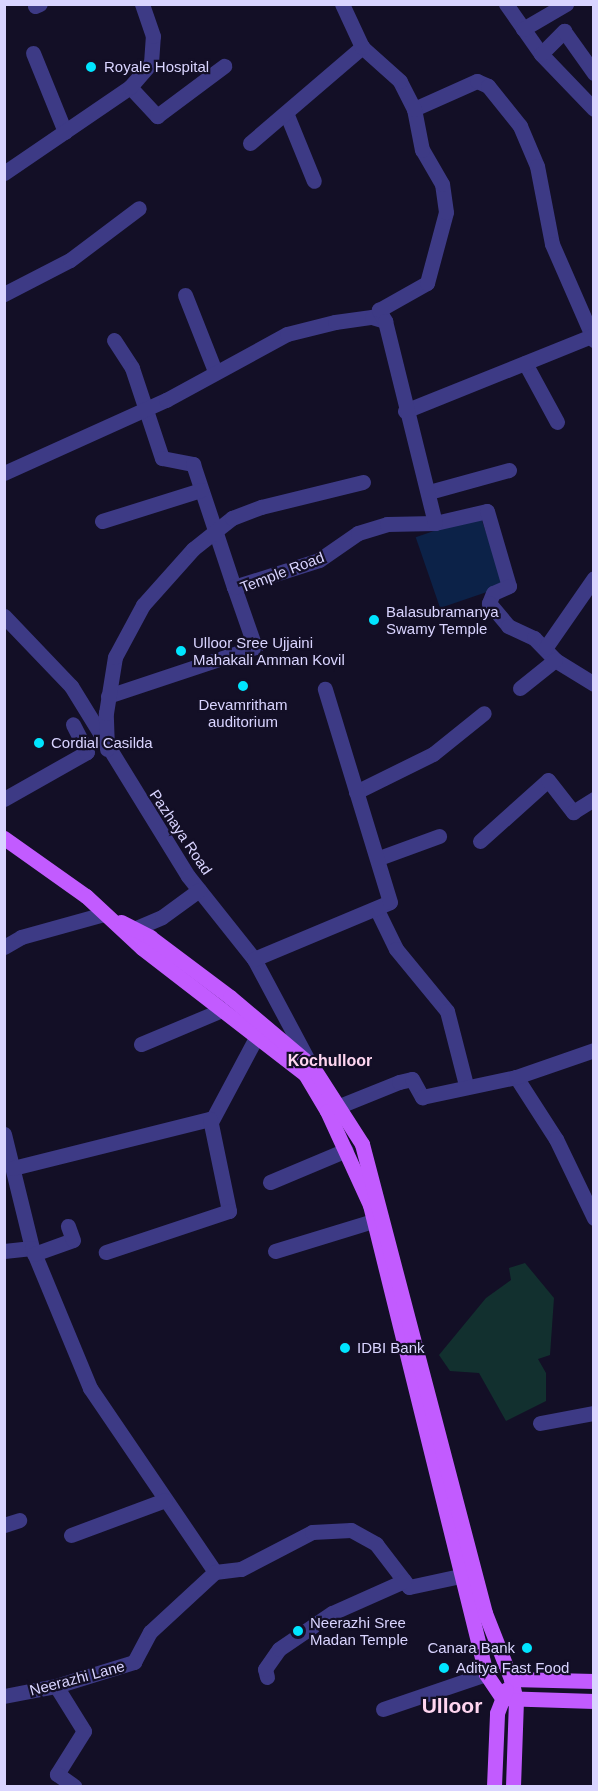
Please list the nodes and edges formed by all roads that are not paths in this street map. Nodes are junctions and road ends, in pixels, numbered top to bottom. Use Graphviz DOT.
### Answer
graph roads {
  1 [pos="142,4"];
  2 [pos="342,4"];
  3 [pos="506,4"];
  4 [pos="566,4"];
  5 [pos="523,29"];
  6 [pos="362,47"];
  7 [pos="33,53"];
  8 [pos="541,54"];
  9 [pos="224,66"];
  10 [pos="594,73"];
  11 [pos="130,87"];
  12 [pos="414,109"];
  13 [pos="594,109"];
  14 [pos="287,115"];
  15 [pos="65,132"];
  16 [pos="250,143"];
  17 [pos="4,173"];
  18 [pos="314,181"];
  19 [pos="139,208"];
  20 [pos="4,294"];
  21 [pos="185,296"];
  22 [pos="385,321"];
  23 [pos="593,337"];
  24 [pos="114,340"];
  25 [pos="525,363"];
  26 [pos="215,371"];
  27 [pos="147,408"];
  28 [pos="405,411"];
  29 [pos="557,422"];
  30 [pos="509,470"];
  31 [pos="4,473"];
  32 [pos="363,482"];
  33 [pos="201,490"];
  34 [pos="429,492"];
  35 [pos="102,521"];
  36 [pos="435,523"];
  37 [pos="213,531"];
  38 [pos="594,578"];
  39 [pos="234,588"];
  40 [pos="4,616"];
  41 [pos="551,653"];
  42 [pos="594,684"];
  43 [pos="520,688"];
  44 [pos="325,689"];
  45 [pos="108,696"];
  46 [pos="484,713"];
  47 [pos="72,724"];
  48 [pos="107,752"];
  49 [pos="356,792"];
  50 [pos="4,799"];
  51 [pos="594,799"];
  52 [pos="439,836"];
  53 [pos="4,838"];
  54 [pos="480,841"];
  55 [pos="379,858"];
  56 [pos="199,890"];
  57 [pos="377,910"];
  58 [pos="104,914"];
  59 [pos="134,929"];
  60 [pos="4,947"];
  61 [pos="254,959"];
  62 [pos="222,1010"];
  63 [pos="257,1035"];
  64 [pos="141,1044"];
  65 [pos="594,1050"];
  66 [pos="308,1070"];
  67 [pos="516,1077"];
  68 [pos="466,1085"];
  69 [pos="333,1108"];
  70 [pos="211,1122"];
  71 [pos="4,1134"];
  72 [pos="346,1150"];
  73 [pos="13,1168"];
  74 [pos="270,1182"];
  75 [pos="593,1216"];
  76 [pos="373,1221"];
  77 [pos="68,1226"];
  78 [pos="4,1251"];
  79 [pos="33,1251"];
  80 [pos="275,1251"];
  81 [pos="106,1252"];
  82 [pos="594,1413"];
  83 [pos="540,1423"];
  84 [pos="165,1500"];
  85 [pos="71,1535"];
  86 [pos="215,1572"];
  87 [pos="467,1576"];
  88 [pos="404,1581"];
  89 [pos="486,1674"];
  90 [pos="267,1677"];
  91 [pos="511,1679"];
  92 [pos="594,1681"];
  93 [pos="56,1686"];
  94 [pos="4,1696"];
  95 [pos="509,1699"];
  96 [pos="594,1701"];
  97 [pos="383,1709"];
  98 [pos="495,1761"];
  99 [pos="74,1786"];
  100 [pos="487,1786"];
  101 [pos="494,1786"];
  102 [pos="513,1786"];
  1 -- 11 [label="street"];
  2 -- 6 [label="street"];
  3 -- 5 [label="street"];
  4 -- 5 [label="street"];
  5 -- 8 [label="street"];
  6 -- 12 [label="street"];
  6 -- 14 [label="street"];
  7 -- 15 [label="street"];
  8 -- 10 [label="street"];
  8 -- 13 [label="street"];
  9 -- 11 [label="street"];
  11 -- 15 [label="street"];
  12 -- 22 [label="street"];
  12 -- 23 [label="street"];
  14 -- 16 [label="street"];
  14 -- 18 [label="street"];
  15 -- 17 [label="street"];
  19 -- 20 [label="street"];
  21 -- 26 [label="street"];
  22 -- 26 [label="street"];
  22 -- 28 [label="street"];
  23 -- 25 [label="street"];
  24 -- 27 [label="street"];
  25 -- 28 [label="street"];
  25 -- 29 [label="street"];
  26 -- 27 [label="street"];
  27 -- 31 [label="street"];
  27 -- 33 [label="street"];
  28 -- 34 [label="street"];
  30 -- 34 [label="street"];
  32 -- 37 [label="street"];
  33 -- 35 [label="street"];
  33 -- 37 [label="street"];
  34 -- 36 [label="street"];
  36 -- 39 [label="street, Temple Road"];
  36 -- 41 [label="street, Temple Road"];
  37 -- 39 [label="street"];
  37 -- 45 [label="street"];
  38 -- 41 [label="street"];
  39 -- 45 [label="street, Temple Road"];
  40 -- 48 [label="street, Pazhaya Road"];
  41 -- 42 [label="street"];
  41 -- 43 [label="street"];
  44 -- 49 [label="street"];
  45 -- 48 [label="street"];
  46 -- 49 [label="street"];
  47 -- 50 [label="street"];
  48 -- 56 [label="street, Pazhaya Road"];
  49 -- 55 [label="street"];
  51 -- 54 [label="street"];
  52 -- 55 [label="street"];
  53 -- 58 [label="main road"];
  55 -- 57 [label="street"];
  56 -- 59 [label="street"];
  56 -- 61 [label="street, Pazhaya Road"];
  57 -- 61 [label="street"];
  57 -- 68 [label="street"];
  58 -- 59 [label="main road"];
  58 -- 60 [label="street"];
  58 -- 62 [label="main road"];
  59 -- 66 [label="main road"];
  61 -- 66 [label="street, Pazhaya Road"];
  62 -- 63 [label="main road"];
  62 -- 64 [label="street"];
  63 -- 66 [label="main road"];
  63 -- 70 [label="street"];
  65 -- 67 [label="street"];
  66 -- 69 [label="main road"];
  67 -- 68 [label="street"];
  67 -- 75 [label="street"];
  68 -- 69 [label="street"];
  69 -- 72 [label="main road"];
  69 -- 87 [label="main road"];
  70 -- 73 [label="street"];
  70 -- 81 [label="street"];
  71 -- 73 [label="street"];
  72 -- 74 [label="street"];
  72 -- 76 [label="main road"];
  73 -- 79 [label="street"];
  76 -- 80 [label="street"];
  76 -- 87 [label="main road"];
  77 -- 79 [label="street"];
  78 -- 79 [label="street"];
  79 -- 84 [label="street"];
  82 -- 83 [label="street"];
  84 -- 85 [label="street"];
  84 -- 86 [label="street"];
  86 -- 88 [label="street"];
  86 -- 93 [label="street, Neerazhi Lane"];
  87 -- 88 [label="street"];
  87 -- 89 [label="main road"];
  87 -- 91 [label="main road"];
  88 -- 90 [label="street"];
  89 -- 95 [label="main road"];
  89 -- 97 [label="street"];
  91 -- 92 [label="main road"];
  91 -- 95 [label="main road"];
  93 -- 94 [label="street, Neerazhi Lane"];
  93 -- 99 [label="street"];
  95 -- 96 [label="main road"];
  95 -- 98 [label="main road"];
  95 -- 102 [label="main road"];
  98 -- 100 [label="main road"];
  98 -- 101 [label="main road"];
}
